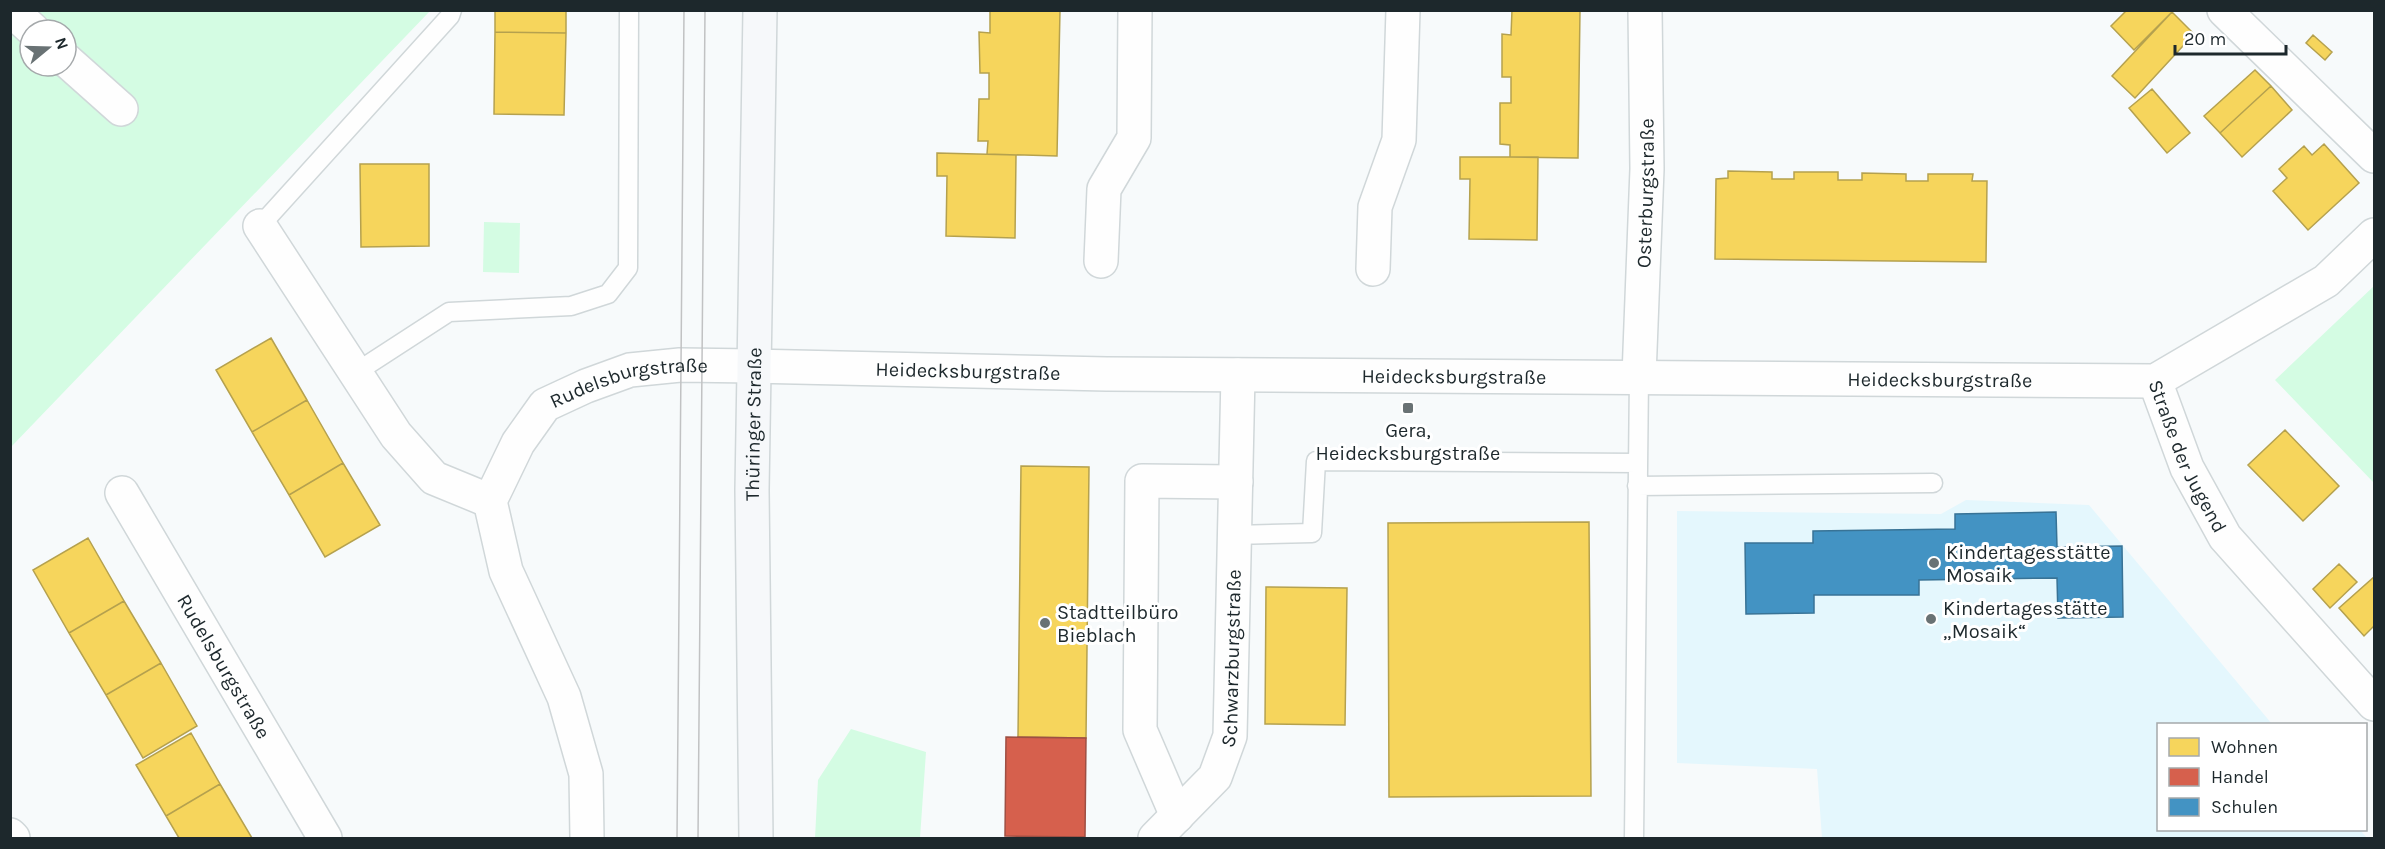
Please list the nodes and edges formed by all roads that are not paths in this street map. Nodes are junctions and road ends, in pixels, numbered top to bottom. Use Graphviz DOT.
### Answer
graph roads {
  1 [pos="452,10"];
  2 [pos="629,10"];
  3 [pos="760,10"];
  4 [pos="1135,10"];
  5 [pos="1403,10"];
  6 [pos="1645,10"];
  7 [pos="2224,10"];
  8 [pos="78,71"];
  9 [pos="121,109"];
  10 [pos="2374,156"];
  11 [pos="260,226"];
  12 [pos="2374,235"];
  13 [pos="1101,261"];
  14 [pos="1372,269"];
  15 [pos="754,366"];
  16 [pos="355,373"];
  17 [pos="1238,375"];
  18 [pos="1639,376"];
  19 [pos="2155,381"];
  20 [pos="1638,462"];
  21 [pos="1236,482"];
  22 [pos="1933,483"];
  23 [pos="1637,486"];
  24 [pos="122,493"];
  25 [pos="490,501"];
  26 [pos="1234,535"];
  27 [pos="2374,704"];
  28 [pos="1166,827"];
  29 [pos="325,838"];
  30 [pos="587,838"];
  31 [pos="756,838"];
  32 [pos="1634,838"];
  1 -- 11 [label="lane"];
  2 -- 16 [label="lane"];
  3 -- 15 [label="main road, Thüringer Straße"];
  4 -- 13 [label="street"];
  5 -- 14 [label="street"];
  6 -- 18 [label="street, Osterburgstraße"];
  7 -- 10 [label="street"];
  8 -- 9 [label="street"];
  11 -- 16 [label="street"];
  12 -- 19 [label="street, Straße der Jugend"];
  15 -- 17 [label="street, Heidecksburgstraße"];
  15 -- 25 [label="street, Rudelsburgstraße"];
  15 -- 31 [label="main road, Thüringer Straße"];
  16 -- 25 [label="street"];
  17 -- 18 [label="street, Heidecksburgstraße"];
  17 -- 21 [label="street, Schwarzburgstraße"];
  18 -- 19 [label="street, Heidecksburgstraße"];
  18 -- 20 [label="lane"];
  19 -- 27 [label="street, Straße der Jugend"];
  20 -- 23 [label="lane"];
  20 -- 26 [label="lane"];
  21 -- 26 [label="street, Schwarzburgstraße"];
  21 -- 28 [label="street, Schwarzburgstraße"];
  22 -- 23 [label="lane"];
  23 -- 32 [label="lane"];
  24 -- 29 [label="street, Rudelsburgstraße"];
  25 -- 30 [label="street"];
  26 -- 28 [label="street, Schwarzburgstraße"];
}
